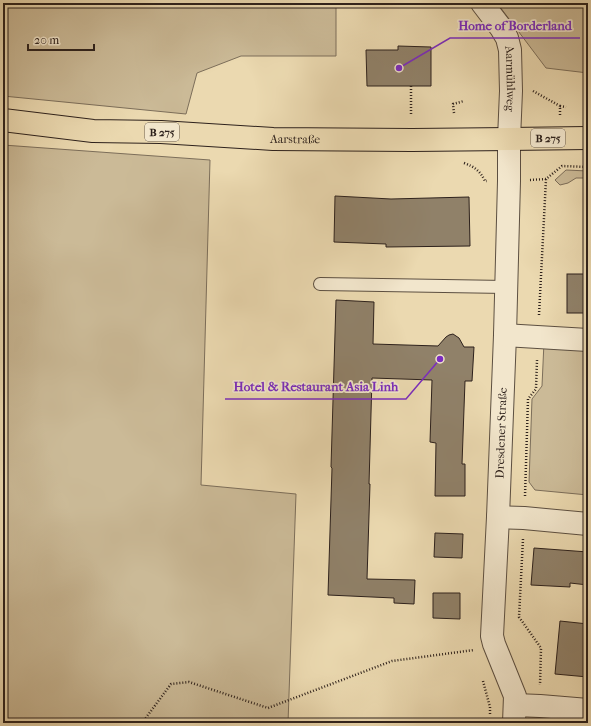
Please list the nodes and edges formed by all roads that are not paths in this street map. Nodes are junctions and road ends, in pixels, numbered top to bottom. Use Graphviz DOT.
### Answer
graph roads {
  1 [pos="482,3"];
  2 [pos="3,120"];
  3 [pos="588,138"];
  4 [pos="509,139"];
  5 [pos="320,284"];
  6 [pos="506,287"];
  7 [pos="505,336"];
  8 [pos="588,340"];
  9 [pos="498,517"];
  10 [pos="588,524"];
  11 [pos="588,710"];
  12 [pos="514,714"];
  1 -- 4 [label="street, Aarmühlweg"];
  2 -- 4 [label="main road, Aarstraße / B 275"];
  3 -- 4 [label="main road, Aarstraße / B 275"];
  4 -- 6 [label="street, Dresdener Straße"];
  5 -- 6 [label="lane"];
  6 -- 7 [label="street, Dresdener Straße"];
  7 -- 8 [label="street"];
  7 -- 9 [label="street, Dresdener Straße"];
  9 -- 10 [label="street"];
  9 -- 12 [label="street, Dresdener Straße"];
  11 -- 12 [label="street"];
}
